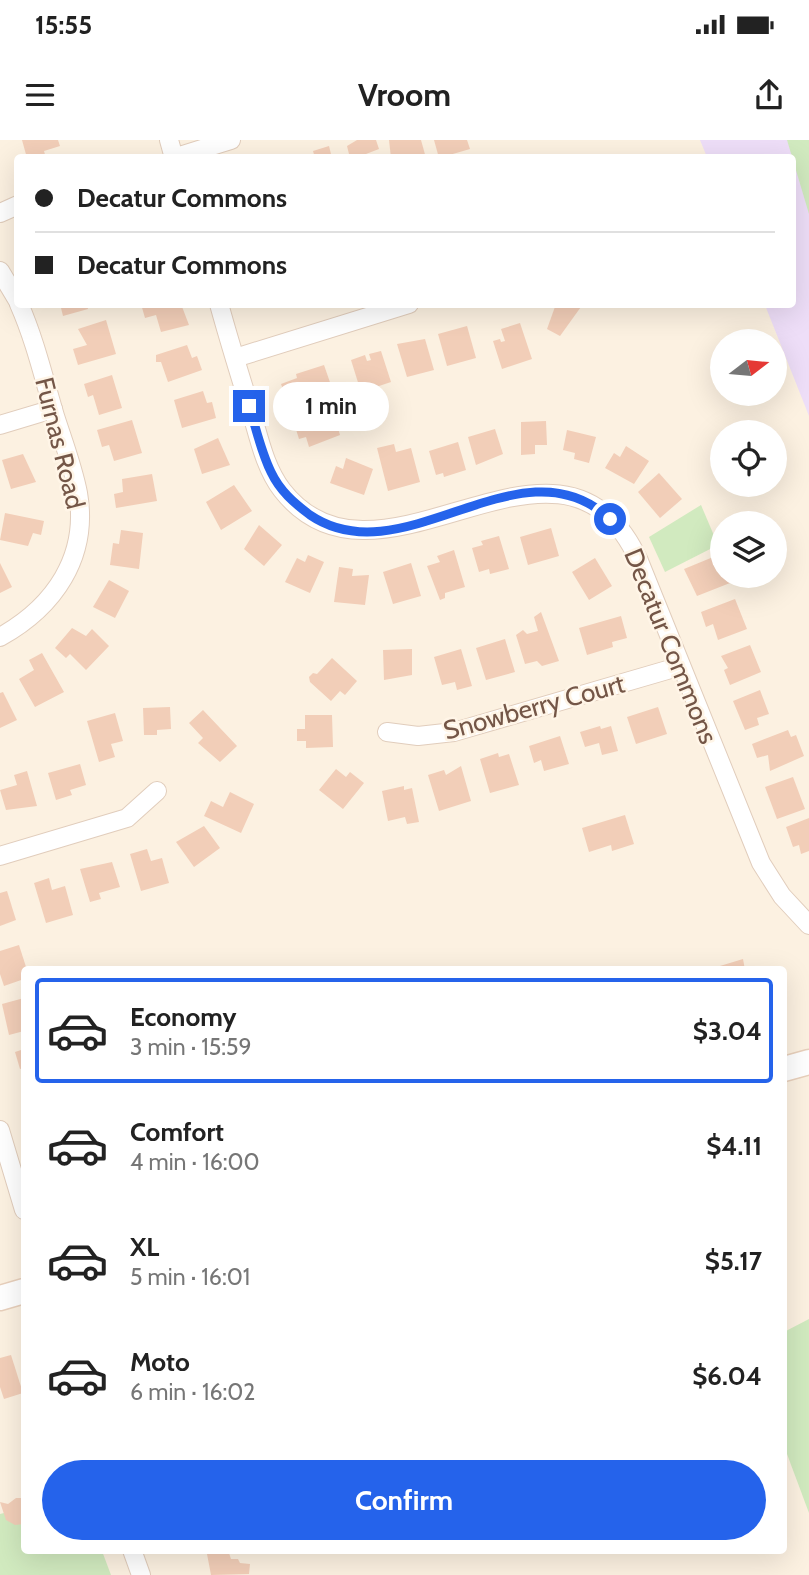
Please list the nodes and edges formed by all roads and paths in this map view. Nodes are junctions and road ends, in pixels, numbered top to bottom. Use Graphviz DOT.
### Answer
graph roads {
  1 [pos="231,140"];
  2 [pos="184,154"];
  3 [pos="0,271"];
  4 [pos="14,296"];
  5 [pos="20,308"];
  6 [pos="220,308"];
  7 [pos="396,308"];
  8 [pos="234,358"];
  9 [pos="53,409"];
  10 [pos="0,425"];
  11 [pos="0,637"];
  12 [pos="681,666"];
  13 [pos="387,733"];
  14 [pos="157,791"];
  15 [pos="0,856"];
  16 [pos="809,925"];
  17 [pos="809,1062"];
  18 [pos="787,1068"];
  19 [pos="0,1130"];
  20 [pos="21,1200"];
  21 [pos="21,1292"];
  22 [pos="0,1298"];
  23 [pos="133,1554"];
  24 [pos="141,1575"];
  1 -- 2 [label="street"];
  3 -- 4 [label="street, Furnas Road"];
  5 -- 9 [label="street, Furnas Road"];
  6 -- 8 [label="street, Decatur Commons"];
  7 -- 8 [label="street"];
  8 -- 12 [label="street, Decatur Commons"];
  9 -- 10 [label="street"];
  9 -- 11 [label="street, Furnas Road"];
  12 -- 13 [label="street, Snowberry Court"];
  12 -- 16 [label="street, Decatur Commons"];
  14 -- 15 [label="street"];
  17 -- 18 [label="main road"];
  19 -- 20 [label="street"];
  21 -- 22 [label="main road"];
  23 -- 24 [label="street"];
}
